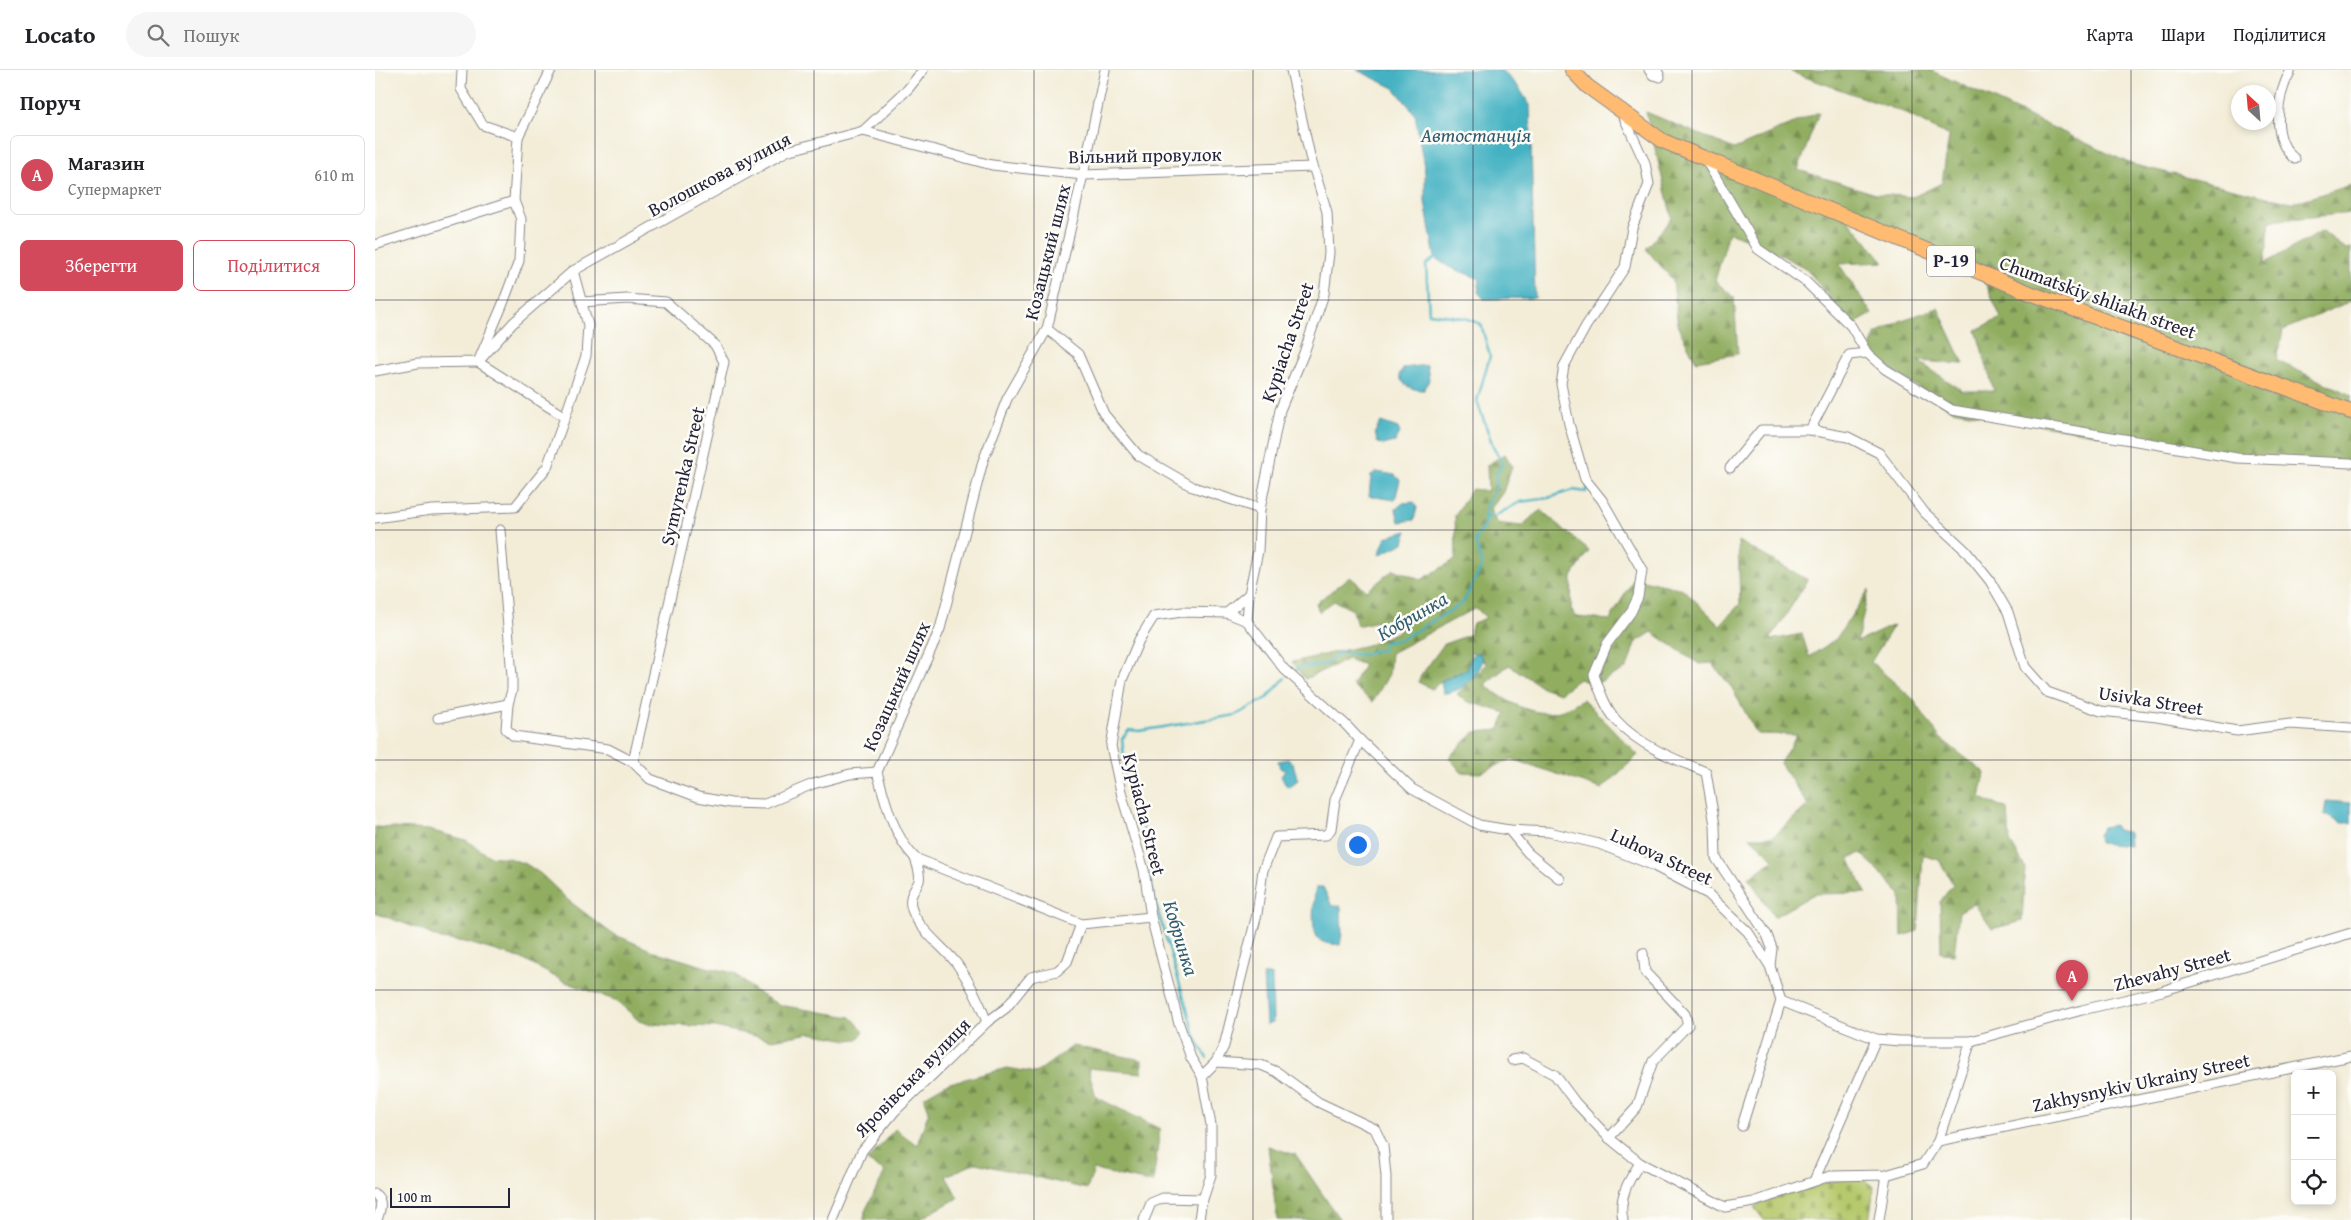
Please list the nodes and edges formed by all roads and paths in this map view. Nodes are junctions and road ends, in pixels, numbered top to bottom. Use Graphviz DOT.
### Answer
graph roads {
  1 [pos="462,70"];
  2 [pos="551,70"];
  3 [pos="923,70"];
  4 [pos="1105,70"];
  5 [pos="1291,70"];
  6 [pos="1572,70"];
  7 [pos="1649,70"];
  8 [pos="1657,70"];
  9 [pos="2291,70"];
  10 [pos="1621,111"];
  11 [pos="863,131"];
  12 [pos="518,137"];
  13 [pos="1705,159"];
  14 [pos="2295,159"];
  15 [pos="1313,167"];
  16 [pos="1083,175"];
  17 [pos="514,201"];
  18 [pos="375,245"];
  19 [pos="573,271"];
  20 [pos="582,302"];
  21 [pos="1047,330"];
  22 [pos="1867,353"];
  23 [pos="478,362"];
  24 [pos="375,371"];
  25 [pos="2351,412"];
  26 [pos="565,417"];
  27 [pos="1810,430"];
  28 [pos="2351,463"];
  29 [pos="1730,468"];
  30 [pos="1260,509"];
  31 [pos="375,518"];
  32 [pos="500,530"];
  33 [pos="1249,594"];
  34 [pos="1227,613"];
  35 [pos="1247,621"];
  36 [pos="508,704"];
  37 [pos="438,718"];
  38 [pos="2351,728"];
  39 [pos="1360,740"];
  40 [pos="633,762"];
  41 [pos="877,772"];
  42 [pos="1509,830"];
  43 [pos="915,858"];
  44 [pos="1561,879"];
  45 [pos="1151,916"];
  46 [pos="1081,924"];
  47 [pos="2351,933"];
  48 [pos="1643,953"];
  49 [pos="1771,966"];
  50 [pos="1781,1001"];
  51 [pos="987,1022"];
  52 [pos="1875,1039"];
  53 [pos="1971,1041"];
  54 [pos="2351,1056"];
  55 [pos="1512,1060"];
  56 [pos="1216,1062"];
  57 [pos="1202,1076"];
  58 [pos="1742,1126"];
  59 [pos="1609,1138"];
  60 [pos="1938,1141"];
  61 [pos="1640,1163"];
  62 [pos="1886,1175"];
  63 [pos="1813,1181"];
  64 [pos="375,1194"];
  65 [pos="1203,1199"];
  66 [pos="377,1220"];
  67 [pos="833,1220"];
  68 [pos="1143,1220"];
  69 [pos="1199,1220"];
  70 [pos="1386,1220"];
  71 [pos="1623,1220"];
  72 [pos="1879,1220"];
  1 -- 12 [label="street"];
  2 -- 12 [label="street"];
  3 -- 11 [label="street, Волошкова вулиця"];
  4 -- 16 [label="street, Козацький шлях"];
  5 -- 15 [label="street, Kypiacha Street"];
  6 -- 10 [label="main road, Chumatskiy shliakh street / Р-19"];
  7 -- 8 [label="street"];
  9 -- 14 [label="street"];
  10 -- 13 [label="main road, Chumatskiy shliakh street / Р-19"];
  10 -- 49 [label="street, Luhova Street"];
  11 -- 16 [label="street, Вільний провулок"];
  11 -- 19 [label="street, Волошкова вулиця"];
  12 -- 17 [label="street"];
  13 -- 22 [label="street"];
  13 -- 25 [label="main road, Chumatskiy shliakh street / Р-19"];
  15 -- 16 [label="street, Вільний провулок"];
  15 -- 30 [label="street, Kypiacha Street"];
  16 -- 21 [label="street, Козацький шлях"];
  17 -- 18 [label="street"];
  17 -- 23 [label="street"];
  19 -- 20 [label="street"];
  19 -- 23 [label="street, Волошкова вулиця"];
  20 -- 26 [label="street"];
  20 -- 40 [label="street, Symyrenka Street"];
  21 -- 30 [label="street"];
  21 -- 41 [label="street, Козацький шлях"];
  22 -- 27 [label="street"];
  22 -- 28 [label="street"];
  23 -- 24 [label="street"];
  23 -- 26 [label="street"];
  26 -- 31 [label="street"];
  27 -- 29 [label="street, Usivka Street"];
  27 -- 38 [label="street, Usivka Street"];
  30 -- 33 [label="street, Kypiacha Street"];
  32 -- 36 [label="street"];
  33 -- 34 [label="street"];
  33 -- 35 [label="street, Kypiacha Street"];
  34 -- 35 [label="street"];
  34 -- 45 [label="street, Kypiacha Street"];
  35 -- 39 [label="street, Luhova Street"];
  36 -- 37 [label="street"];
  36 -- 40 [label="street"];
  39 -- 42 [label="street, Luhova Street"];
  39 -- 56 [label="street"];
  40 -- 41 [label="street"];
  41 -- 43 [label="street, Козацький шлях"];
  42 -- 44 [label="street"];
  42 -- 49 [label="street, Luhova Street"];
  43 -- 46 [label="street"];
  43 -- 51 [label="street, Яровівська вулиця"];
  45 -- 46 [label="street"];
  45 -- 57 [label="street"];
  46 -- 51 [label="street"];
  47 -- 53 [label="street, Zhevahy Street"];
  48 -- 59 [label="street"];
  49 -- 50 [label="street, Luhova Street"];
  50 -- 52 [label="street, Zhevahy Street"];
  50 -- 58 [label="street"];
  51 -- 67 [label="street, Яровівська вулиця"];
  52 -- 53 [label="street, Zhevahy Street"];
  52 -- 63 [label="street"];
  53 -- 60 [label="street"];
  54 -- 60 [label="street, Zakhysnykiv Ukrainy Street"];
  55 -- 59 [label="street"];
  56 -- 57 [label="street"];
  56 -- 70 [label="street"];
  57 -- 65 [label="street"];
  59 -- 61 [label="street"];
  60 -- 62 [label="street"];
  61 -- 63 [label="street"];
  61 -- 71 [label="street"];
  62 -- 63 [label="street"];
  62 -- 72 [label="street"];
  64 -- 66 [label="street"];
  65 -- 68 [label="street"];
  65 -- 69 [label="street"];
}
